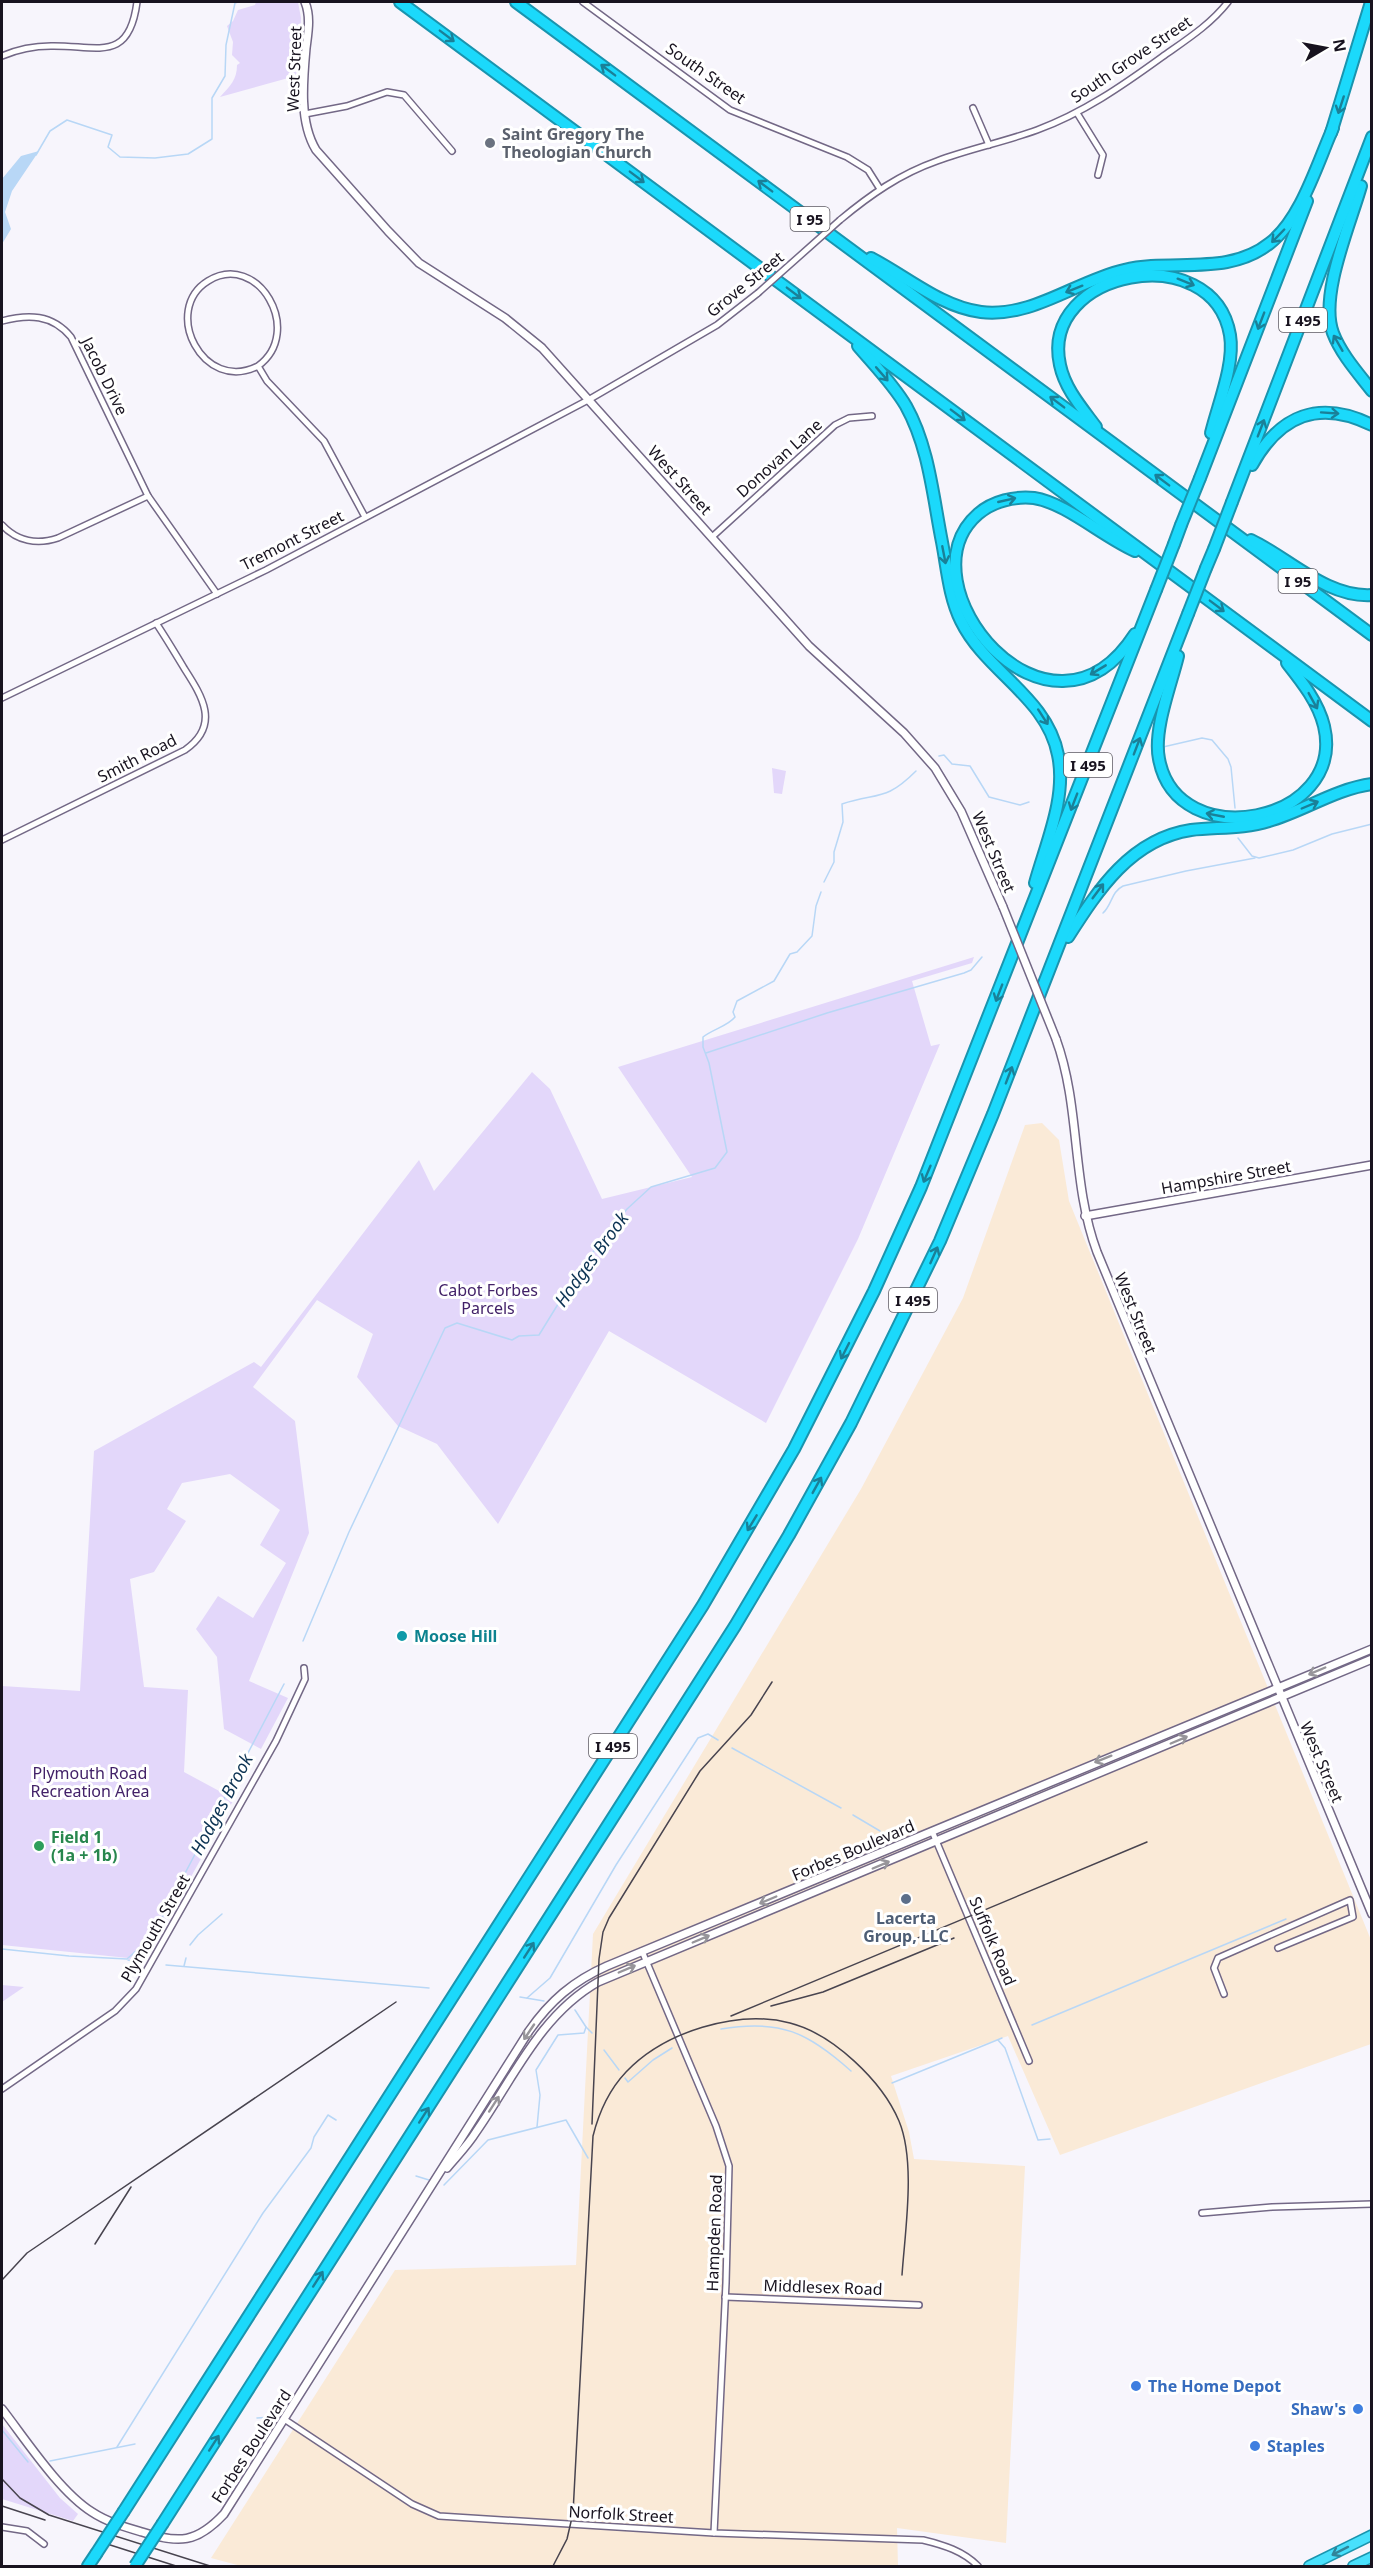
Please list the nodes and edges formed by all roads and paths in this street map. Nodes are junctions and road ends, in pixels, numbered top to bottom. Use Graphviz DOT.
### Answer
graph roads {
  1 [pos="137,2"];
  2 [pos="305,2"];
  3 [pos="400,2"];
  4 [pos="516,2"];
  5 [pos="584,2"];
  6 [pos="1228,2"];
  7 [pos="1371,2"];
  8 [pos="2,55"];
  9 [pos="973,108"];
  10 [pos="1077,113"];
  11 [pos="305,114"];
  12 [pos="1333,128"];
  13 [pos="1371,137"];
  14 [pos="989,145"];
  15 [pos="1371,147"];
  16 [pos="452,151"];
  17 [pos="906,174"];
  18 [pos="1098,175"];
  19 [pos="880,189"];
  20 [pos="838,240"];
  21 [pos="2,321"];
  22 [pos="843,330"];
  23 [pos="258,366"];
  24 [pos="1371,390"];
  25 [pos="590,399"];
  26 [pos="872,416"];
  27 [pos="1371,425"];
  28 [pos="1104,437"];
  29 [pos="1200,478"];
  30 [pos="148,496"];
  31 [pos="1232,502"];
  32 [pos="365,517"];
  33 [pos="2,525"];
  34 [pos="1226,527"];
  35 [pos="712,537"];
  36 [pos="1153,559"];
  37 [pos="1156,590"];
  38 [pos="217,594"];
  39 [pos="1371,595"];
  40 [pos="1188,615"];
  41 [pos="156,623"];
  42 [pos="1371,635"];
  43 [pos="1280,653"];
  44 [pos="2,698"];
  45 [pos="1371,721"];
  46 [pos="1371,783"];
  47 [pos="2,840"];
  48 [pos="1020,939"];
  49 [pos="1055,957"];
  50 [pos="1371,1165"];
  51 [pos="1085,1216"];
  52 [pos="1371,1649"];
  53 [pos="1371,1659"];
  54 [pos="304,1668"];
  55 [pos="1276,1688"];
  56 [pos="1280,1697"];
  57 [pos="932,1831"];
  58 [pos="936,1841"];
  59 [pos="1363,1894"];
  60 [pos="1350,1900"];
  61 [pos="1371,1914"];
  62 [pos="1278,1948"];
  63 [pos="642,1951"];
  64 [pos="646,1961"];
  65 [pos="597,1970"];
  66 [pos="601,1980"];
  67 [pos="1224,1994"];
  68 [pos="1029,2061"];
  69 [pos="2,2089"];
  70 [pos="434,2185"];
  71 [pos="1371,2204"];
  72 [pos="1202,2213"];
  73 [pos="725,2297"];
  74 [pos="919,2305"];
  75 [pos="2,2409"];
  76 [pos="284,2419"];
  77 [pos="2,2526"];
  78 [pos="714,2533"];
  79 [pos="1371,2535"];
  80 [pos="44,2544"];
  81 [pos="1371,2557"];
  82 [pos="88,2566"];
  83 [pos="135,2566"];
  84 [pos="978,2566"];
  85 [pos="1310,2566"];
  86 [pos="1353,2566"];
  1 -- 8 [label="street"];
  2 -- 11 [label="street, West Street"];
  3 -- 22 [label="highway, one-way"];
  20 -- 4 [label="highway, I 95, one-way"];
  5 -- 19 [label="street, South Street"];
  6 -- 10 [label="street, South Grove Street"];
  7 -- 12 [label="highway, I 495, one-way"];
  9 -- 14 [label="street"];
  10 -- 14 [label="street, South Grove Street"];
  10 -- 18 [label="street"];
  11 -- 16 [label="street"];
  11 -- 25 [label="street, West Street"];
  12 -- 20 [label="highway, one-way"];
  12 -- 29 [label="highway, I 495, one-way"];
  31 -- 13 [label="highway, I 495, one-way"];
  14 -- 17 [label="street, South Grove Street"];
  24 -- 15 [label="highway, one-way"];
  17 -- 19 [label="street, Grove Street"];
  19 -- 25 [label="street, Grove Street, bridge"];
  28 -- 20 [label="highway, I 95, one-way"];
  21 -- 30 [label="street, Jacob Drive"];
  22 -- 36 [label="highway, one-way"];
  22 -- 48 [label="highway, one-way"];
  23 -- 23 [label="street"];
  23 -- 32 [label="street"];
  25 -- 32 [label="street, Tremont Street"];
  25 -- 35 [label="street, West Street"];
  26 -- 35 [label="street, Donovan Lane"];
  31 -- 27 [label="highway, one-way"];
  28 -- 29 [label="highway, one-way"];
  34 -- 28 [label="highway, I 95, one-way"];
  29 -- 37 [label="highway, I 495, bridge"];
  30 -- 33 [label="street"];
  30 -- 38 [label="street, Jacob Drive"];
  31 -- 40 [label="highway, I 495, bridge"];
  32 -- 38 [label="street, Tremont Street"];
  34 -- 39 [label="highway"];
  34 -- 42 [label="highway, I 95"];
  35 -- 51 [label="street, West Street, bridge"];
  37 -- 36 [label="highway, one-way"];
  36 -- 43 [label="highway, one-way"];
  37 -- 48 [label="highway, I 495, one-way"];
  38 -- 41 [label="street, Tremont Street"];
  43 -- 40 [label="highway, one-way"];
  49 -- 40 [label="highway, I 495, one-way"];
  41 -- 44 [label="street, Tremont Street"];
  41 -- 47 [label="street, Smith Road"];
  43 -- 45 [label="highway"];
  49 -- 46 [label="highway, one-way"];
  48 -- 82 [label="highway, I 495, one-way, bridge"];
  83 -- 49 [label="highway, I 495, one-way, bridge"];
  50 -- 51 [label="street, Hampshire Street"];
  51 -- 55 [label="street, West Street"];
  52 -- 55 [label="street, Forbes Boulevard, one-way"];
  53 -- 56 [label="street, Forbes Boulevard"];
  54 -- 69 [label="street, Plymouth Street"];
  55 -- 56 [label="street, West Street"];
  55 -- 57 [label="street, Forbes Boulevard, one-way"];
  58 -- 56 [label="street, Forbes Boulevard, one-way"];
  56 -- 59 [label="street, West Street"];
  57 -- 58 [label="street, Suffolk Road"];
  57 -- 63 [label="street, Forbes Boulevard, one-way"];
  64 -- 58 [label="street, Forbes Boulevard, one-way"];
  58 -- 68 [label="street, Suffolk Road"];
  59 -- 60 [label="street"];
  59 -- 61 [label="street, West Street"];
  60 -- 62 [label="street"];
  60 -- 67 [label="street"];
  63 -- 64 [label="street, Hampden Road"];
  63 -- 65 [label="street, Forbes Boulevard"];
  66 -- 64 [label="street, Forbes Boulevard, one-way"];
  64 -- 73 [label="street, Hampden Road"];
  65 -- 66 [label="street"];
  65 -- 70 [label="street, Forbes Boulevard, one-way"];
  70 -- 66 [label="street, Forbes Boulevard, one-way"];
  70 -- 76 [label="street, Forbes Boulevard"];
  71 -- 72 [label="street"];
  73 -- 74 [label="street, Middlesex Road"];
  73 -- 78 [label="street, Hampden Road"];
  75 -- 76 [label="street, Forbes Boulevard"];
  76 -- 78 [label="street, Norfolk Street"];
  77 -- 80 [label="street"];
  78 -- 84 [label="street, Norfolk Street"];
  79 -- 85 [label="highway, one-way"];
  81 -- 86 [label="highway"];
}
